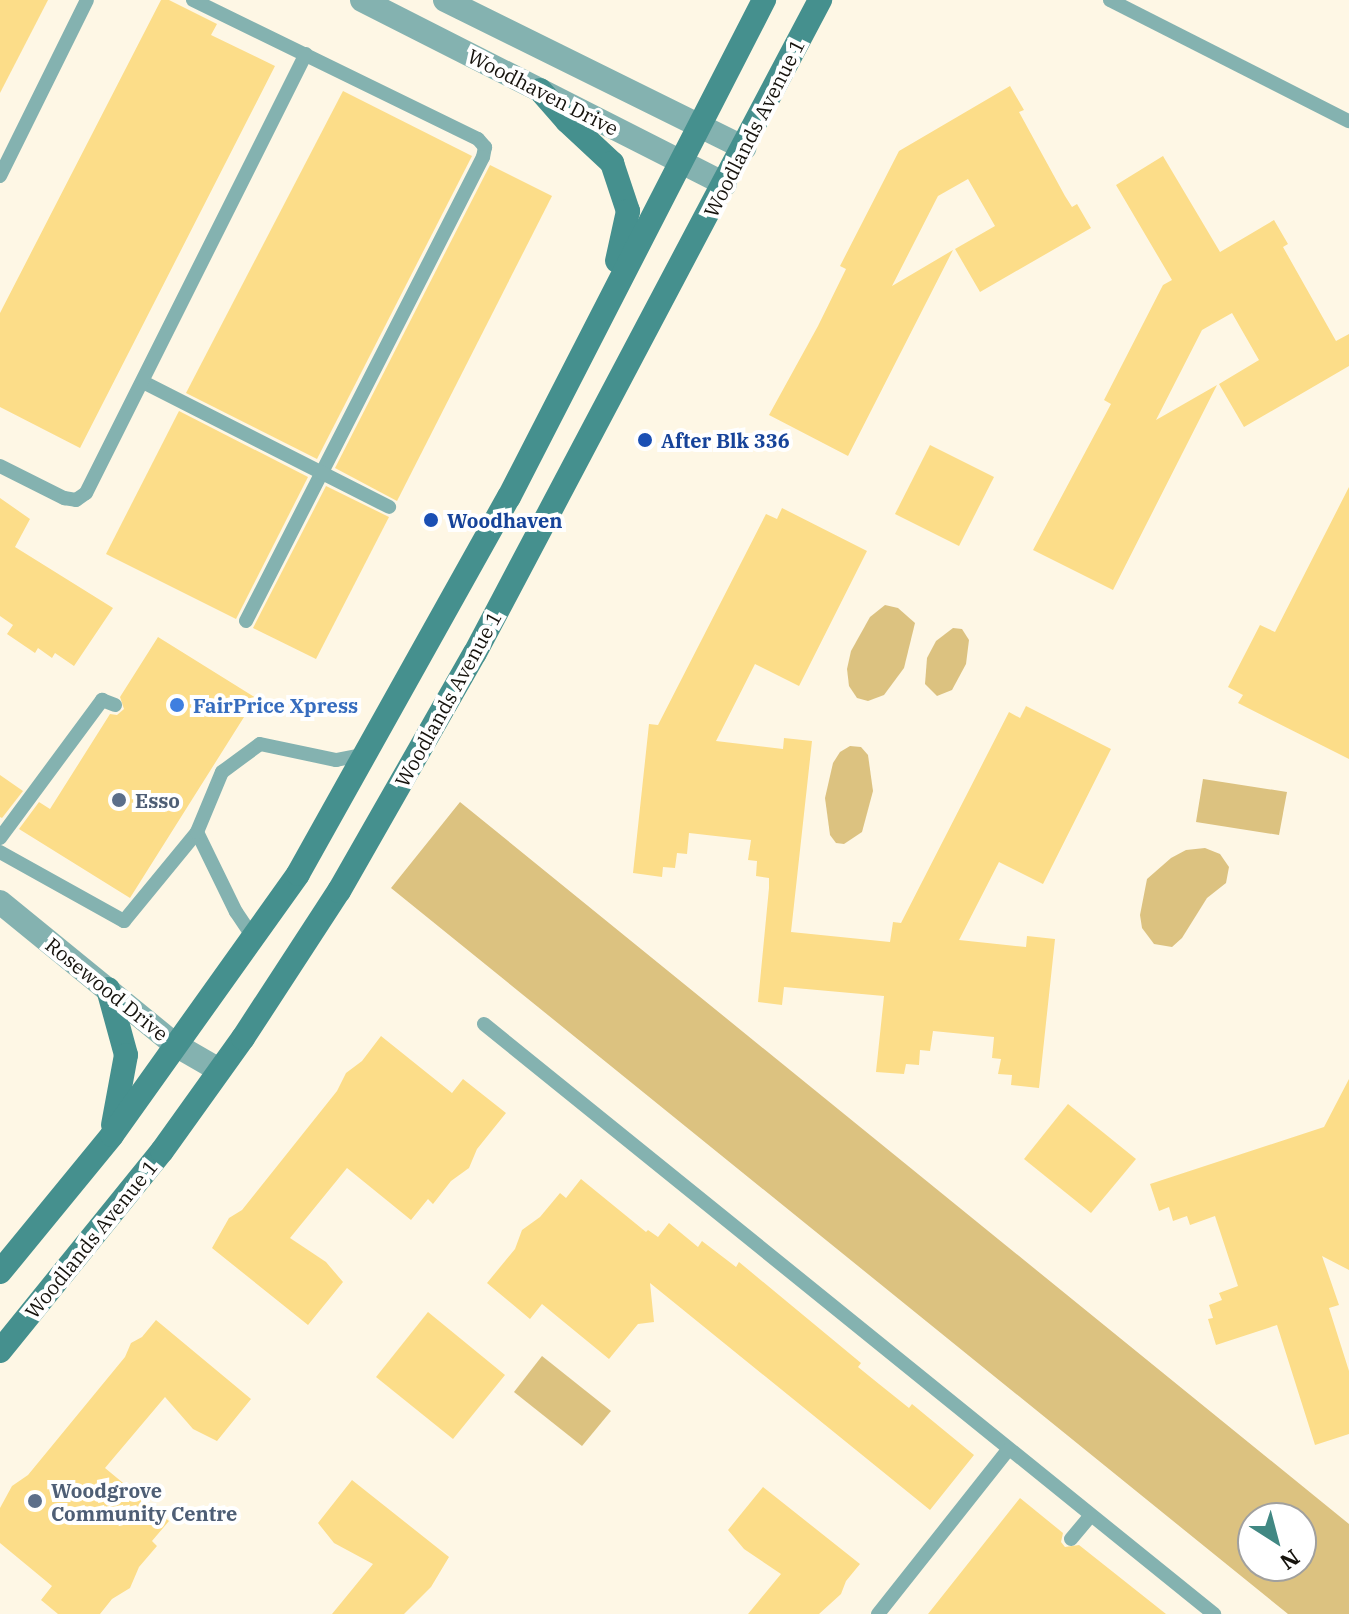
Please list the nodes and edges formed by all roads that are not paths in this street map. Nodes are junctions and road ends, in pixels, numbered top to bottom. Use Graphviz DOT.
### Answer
graph roads {
  1 [pos="87,0"];
  2 [pos="193,0"];
  3 [pos="362,0"];
  4 [pos="445,0"];
  5 [pos="764,0"];
  6 [pos="820,0"];
  7 [pos="1110,0"];
  8 [pos="306,54"];
  9 [pos="540,90"];
  10 [pos="1349,121"];
  11 [pos="698,126"];
  12 [pos="744,148"];
  13 [pos="681,162"];
  14 [pos="0,176"];
  15 [pos="725,184"];
  16 [pos="620,279"];
  17 [pos="143,382"];
  18 [pos="0,466"];
  19 [pos="321,472"];
  20 [pos="389,507"];
  21 [pos="246,621"];
  22 [pos="115,705"];
  23 [pos="366,754"];
  24 [pos="197,832"];
  25 [pos="0,838"];
  26 [pos="0,852"];
  27 [pos="0,902"];
  28 [pos="253,937"];
  29 [pos="108,989"];
  30 [pos="484,1024"];
  31 [pos="174,1044"];
  32 [pos="219,1070"];
  33 [pos="112,1135"];
  34 [pos="0,1272"];
  35 [pos="0,1351"];
  36 [pos="1008,1450"];
  37 [pos="1090,1516"];
  38 [pos="1071,1539"];
  39 [pos="878,1614"];
  40 [pos="1214,1614"];
  1 -- 14 [label="lane"];
  2 -- 8 [label="lane"];
  3 -- 9 [label="street, Woodhaven Drive"];
  4 -- 11 [label="street, Woodhaven Drive"];
  5 -- 11 [label="main road"];
  6 -- 12 [label="main road, Woodlands Avenue 1"];
  7 -- 10 [label="lane"];
  8 -- 17 [label="lane"];
  8 -- 19 [label="lane"];
  9 -- 13 [label="street, Woodhaven Drive"];
  9 -- 16 [label="main road"];
  11 -- 12 [label="street, Woodhaven Drive"];
  11 -- 13 [label="main road"];
  12 -- 15 [label="main road, Woodlands Avenue 1"];
  13 -- 15 [label="street, Woodhaven Drive"];
  13 -- 16 [label="main road"];
  15 -- 32 [label="main road, Woodlands Avenue 1"];
  16 -- 23 [label="main road"];
  17 -- 18 [label="lane"];
  17 -- 19 [label="lane"];
  19 -- 20 [label="lane"];
  19 -- 21 [label="lane"];
  22 -- 25 [label="lane"];
  23 -- 24 [label="lane"];
  23 -- 28 [label="main road"];
  24 -- 26 [label="lane"];
  24 -- 28 [label="lane"];
  27 -- 29 [label="street, Rosewood Drive"];
  28 -- 31 [label="main road"];
  29 -- 31 [label="street, Rosewood Drive"];
  29 -- 33 [label="main road"];
  30 -- 36 [label="lane"];
  31 -- 32 [label="street, Rosewood Drive"];
  31 -- 33 [label="main road"];
  32 -- 35 [label="main road, Woodlands Avenue 1"];
  33 -- 34 [label="main road"];
  36 -- 37 [label="lane"];
  36 -- 39 [label="lane"];
  37 -- 38 [label="lane"];
  37 -- 40 [label="lane"];
}
